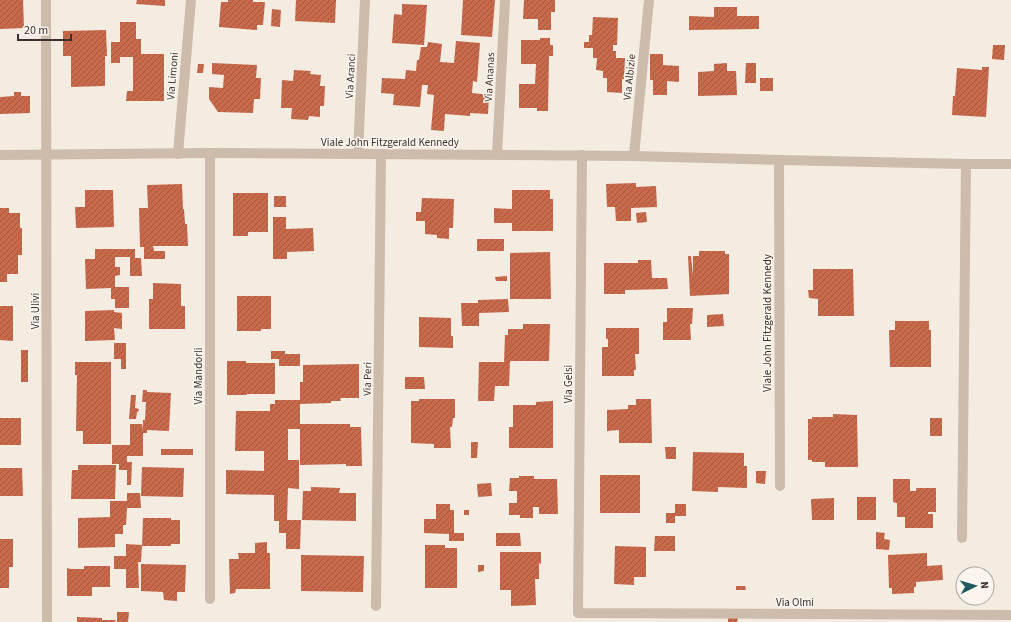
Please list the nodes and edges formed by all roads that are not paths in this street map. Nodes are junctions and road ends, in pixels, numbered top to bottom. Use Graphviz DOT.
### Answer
graph roads {
  1 [pos="46,0"];
  2 [pos="191,0"];
  3 [pos="365,0"];
  4 [pos="505,0"];
  5 [pos="649,0"];
  6 [pos="210,153"];
  7 [pos="358,153"];
  8 [pos="178,154"];
  9 [pos="381,154"];
  10 [pos="0,155"];
  11 [pos="47,155"];
  12 [pos="497,155"];
  13 [pos="582,156"];
  14 [pos="634,156"];
  15 [pos="779,160"];
  16 [pos="966,164"];
  17 [pos="1011,164"];
  18 [pos="780,486"];
  19 [pos="962,538"];
  20 [pos="210,599"];
  21 [pos="376,606"];
  22 [pos="578,613"];
  23 [pos="1011,615"];
  24 [pos="47,622"];
  1 -- 11 [label="street, Via Ulivi"];
  2 -- 8 [label="street, Via Limoni"];
  3 -- 7 [label="street, Via Aranci"];
  4 -- 12 [label="street, Via Ananas"];
  5 -- 14 [label="street, Via Albizie"];
  6 -- 7 [label="street, Viale John Fitzgerald Kennedy"];
  6 -- 8 [label="street, Viale John Fitzgerald Kennedy"];
  6 -- 20 [label="street, Via Mandorli"];
  7 -- 9 [label="street, Viale John Fitzgerald Kennedy"];
  8 -- 11 [label="street, Viale John Fitzgerald Kennedy"];
  9 -- 12 [label="street, Viale John Fitzgerald Kennedy"];
  9 -- 21 [label="street, Via Peri"];
  10 -- 11 [label="street, Viale John Fitzgerald Kennedy"];
  11 -- 24 [label="street, Via Ulivi"];
  12 -- 13 [label="street, Viale John Fitzgerald Kennedy"];
  13 -- 14 [label="street, Viale John Fitzgerald Kennedy"];
  13 -- 22 [label="street, Via Gelsi"];
  14 -- 15 [label="street, Viale John Fitzgerald Kennedy"];
  15 -- 16 [label="street, Viale John Fitzgerald Kennedy"];
  15 -- 18 [label="street, Viale John Fitzgerald Kennedy"];
  16 -- 17 [label="street, Viale John Fitzgerald Kennedy"];
  16 -- 19 [label="street"];
  22 -- 23 [label="street, Via Olmi"];
}
